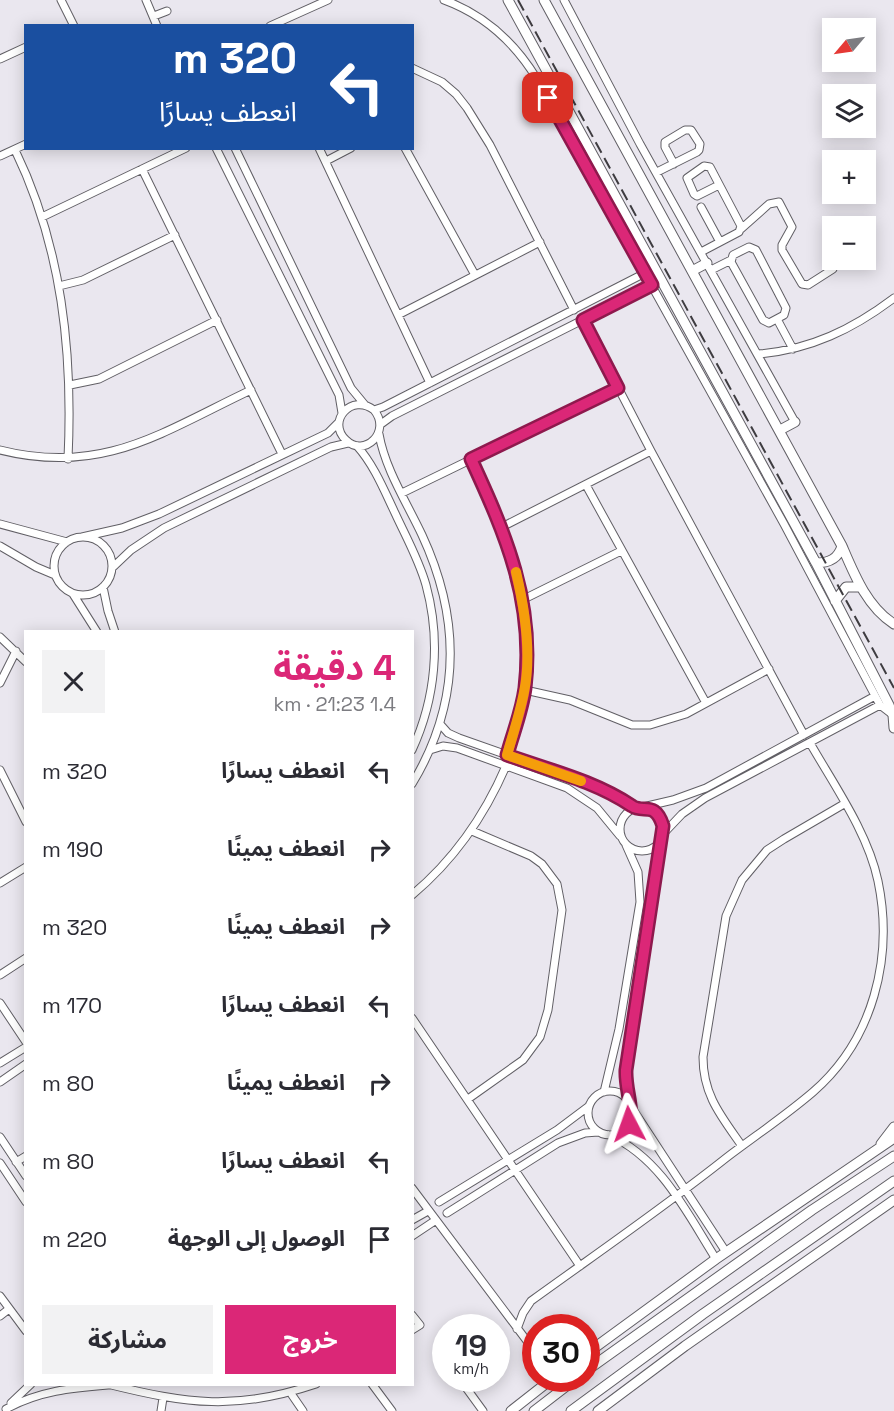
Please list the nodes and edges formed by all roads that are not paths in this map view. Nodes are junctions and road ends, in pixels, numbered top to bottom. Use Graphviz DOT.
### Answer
graph roads {
  1 [pos="61,0"];
  2 [pos="146,0"];
  3 [pos="328,0"];
  4 [pos="444,0"];
  5 [pos="508,0"];
  6 [pos="544,0"];
  7 [pos="564,0"];
  8 [pos="167,11"];
  9 [pos="154,16"];
  10 [pos="73,24"];
  11 [pos="156,24"];
  12 [pos="274,24"];
  13 [pos="24,48"];
  14 [pos="0,59"];
  15 [pos="414,69"];
  16 [pos="24,145"];
  17 [pos="15,150"];
  18 [pos="182,150"];
  19 [pos="217,150"];
  20 [pos="236,150"];
  21 [pos="320,150"];
  22 [pos="347,150"];
  23 [pos="406,150"];
  24 [pos="0,156"];
  25 [pos="326,161"];
  26 [pos="674,164"];
  27 [pos="142,169"];
  28 [pos="657,172"];
  29 [pos="719,184"];
  30 [pos="700,207"];
  31 [pos="42,216"];
  32 [pos="741,229"];
  33 [pos="175,235"];
  34 [pos="540,242"];
  35 [pos="720,242"];
  36 [pos="701,252"];
  37 [pos="731,260"];
  38 [pos="709,266"];
  39 [pos="831,270"];
  40 [pos="692,271"];
  41 [pos="645,273"];
  42 [pos="475,276"];
  43 [pos="652,285"];
  44 [pos="59,286"];
  45 [pos="610,291"];
  46 [pos="894,298"];
  47 [pos="617,304"];
  48 [pos="574,310"];
  49 [pos="398,315"];
  50 [pos="777,319"];
  51 [pos="217,320"];
  52 [pos="583,320"];
  53 [pos="793,349"];
  54 [pos="758,354"];
  55 [pos="430,383"];
  56 [pos="70,385"];
  57 [pos="618,388"];
  58 [pos="251,390"];
  59 [pos="365,405"];
  60 [pos="374,410"];
  61 [pos="342,414"];
  62 [pos="339,422"];
  63 [pos="795,422"];
  64 [pos="381,424"];
  65 [pos="780,430"];
  66 [pos="379,434"];
  67 [pos="348,443"];
  68 [pos="357,446"];
  69 [pos="0,450"];
  70 [pos="651,452"];
  71 [pos="282,454"];
  72 [pos="68,459"];
  73 [pos="471,459"];
  74 [pos="586,485"];
  75 [pos="209,490"];
  76 [pos="402,493"];
  77 [pos="215,503"];
  78 [pos="0,524"];
  79 [pos="502,527"];
  80 [pos="82,537"];
  81 [pos="67,542"];
  82 [pos="0,546"];
  83 [pos="842,546"];
  84 [pos="621,551"];
  85 [pos="816,563"];
  86 [pos="112,568"];
  87 [pos="55,575"];
  88 [pos="104,587"];
  89 [pos="860,587"];
  90 [pos="74,594"];
  91 [pos="522,600"];
  92 [pos="836,601"];
  93 [pos="894,624"];
  94 [pos="96,630"];
  95 [pos="114,630"];
  96 [pos="0,636"];
  97 [pos="16,651"];
  98 [pos="24,660"];
  99 [pos="769,669"];
  100 [pos="0,683"];
  101 [pos="525,690"];
  102 [pos="875,696"];
  103 [pos="706,703"];
  104 [pos="880,705"];
  105 [pos="893,715"];
  106 [pos="440,724"];
  107 [pos="894,728"];
  108 [pos="804,735"];
  109 [pos="810,743"];
  110 [pos="414,745"];
  111 [pos="430,750"];
  112 [pos="507,755"];
  113 [pos="506,766"];
  114 [pos="0,770"];
  115 [pos="414,780"];
  116 [pos="844,804"];
  117 [pos="643,807"];
  118 [pos="634,808"];
  119 [pos="24,818"];
  120 [pos="472,831"];
  121 [pos="663,834"];
  122 [pos="620,836"];
  123 [pos="659,842"];
  124 [pos="626,845"];
  125 [pos="24,868"];
  126 [pos="0,883"];
  127 [pos="414,893"];
  128 [pos="24,959"];
  129 [pos="0,975"];
  130 [pos="0,1003"];
  131 [pos="414,1021"];
  132 [pos="24,1039"];
  133 [pos="24,1048"];
  134 [pos="0,1063"];
  135 [pos="24,1065"];
  136 [pos="0,1082"];
  137 [pos="604,1092"];
  138 [pos="468,1100"];
  139 [pos="630,1105"];
  140 [pos="589,1106"];
  141 [pos="894,1127"];
  142 [pos="598,1132"];
  143 [pos="609,1135"];
  144 [pos="0,1137"];
  145 [pos="894,1138"];
  146 [pos="742,1146"];
  147 [pos="875,1151"];
  148 [pos="894,1156"];
  149 [pos="24,1157"];
  150 [pos="509,1160"];
  151 [pos="16,1162"];
  152 [pos="1,1169"];
  153 [pos="515,1169"];
  154 [pos="24,1173"];
  155 [pos="894,1181"];
  156 [pos="686,1190"];
  157 [pos="414,1191"];
  158 [pos="676,1197"];
  159 [pos="24,1199"];
  160 [pos="894,1200"];
  161 [pos="439,1202"];
  162 [pos="428,1210"];
  163 [pos="447,1214"];
  164 [pos="414,1219"];
  165 [pos="436,1220"];
  166 [pos="414,1235"];
  167 [pos="726,1252"];
  168 [pos="716,1259"];
  169 [pos="580,1266"];
  170 [pos="0,1296"];
  171 [pos="9,1309"];
  172 [pos="0,1316"];
  173 [pos="414,1318"];
  174 [pos="24,1328"];
  175 [pos="414,1329"];
  176 [pos="517,1329"];
  177 [pos="522,1335"];
  178 [pos="600,1344"];
  179 [pos="600,1361"];
  180 [pos="29,1386"];
  181 [pos="98,1386"];
  182 [pos="111,1386"];
  183 [pos="312,1386"];
  184 [pos="373,1386"];
  185 [pos="469,1392"];
  186 [pos="535,1392"];
  187 [pos="559,1392"];
  188 [pos="292,1395"];
  189 [pos="163,1398"];
  190 [pos="4,1410"];
  191 [pos="161,1411"];
  192 [pos="303,1411"];
  193 [pos="392,1411"];
  194 [pos="483,1411"];
  195 [pos="511,1411"];
  196 [pos="534,1411"];
  197 [pos="571,1411"];
  198 [pos="598,1411"];
  1 -- 10 [label="street"];
  2 -- 9 [label="street"];
  3 -- 12 [label="street"];
  4 -- 41 [label="street"];
  5 -- 85 [label="main road"];
  6 -- 40 [label="main road"];
  7 -- 28 [label="street"];
  8 -- 9 [label="street"];
  9 -- 11 [label="street"];
  13 -- 14 [label="street"];
  15 -- 34 [label="street"];
  16 -- 17 [label="street"];
  17 -- 24 [label="street"];
  17 -- 31 [label="street"];
  18 -- 27 [label="street"];
  19 -- 61 [label="street"];
  20 -- 59 [label="street"];
  21 -- 25 [label="street"];
  22 -- 25 [label="street"];
  23 -- 42 [label="street"];
  25 -- 49 [label="street"];
  26 -- 26 [label="street"];
  26 -- 28 [label="street"];
  27 -- 31 [label="street"];
  27 -- 33 [label="street"];
  28 -- 36 [label="street"];
  29 -- 29 [label="street"];
  29 -- 32 [label="street"];
  30 -- 35 [label="street"];
  31 -- 44 [label="street"];
  32 -- 35 [label="street"];
  32 -- 39 [label="street"];
  33 -- 44 [label="street"];
  33 -- 51 [label="street"];
  34 -- 42 [label="street"];
  34 -- 48 [label="street"];
  35 -- 36 [label="street"];
  36 -- 38 [label="street"];
  37 -- 38 [label="street"];
  37 -- 50 [label="street"];
  37 -- 50 [label="street"];
  38 -- 40 [label="main road"];
  38 -- 54 [label="street"];
  40 -- 65 [label="main road"];
  41 -- 43 [label="street"];
  41 -- 45 [label="street"];
  42 -- 49 [label="street"];
  43 -- 47 [label="street"];
  43 -- 102 [label="street"];
  44 -- 56 [label="street"];
  45 -- 47 [label="street"];
  45 -- 48 [label="street"];
  46 -- 53 [label="street"];
  47 -- 52 [label="street"];
  48 -- 55 [label="street"];
  49 -- 55 [label="street"];
  50 -- 53 [label="street"];
  51 -- 56 [label="street"];
  51 -- 58 [label="street"];
  52 -- 57 [label="street"];
  52 -- 64 [label="street"];
  53 -- 54 [label="street"];
  54 -- 63 [label="street"];
  55 -- 60 [label="street"];
  56 -- 72 [label="street"];
  57 -- 70 [label="street"];
  57 -- 73 [label="street"];
  58 -- 71 [label="street"];
  58 -- 72 [label="street"];
  59 -- 60 [label="street"];
  59 -- 61 [label="street"];
  60 -- 64 [label="street"];
  61 -- 62 [label="street"];
  62 -- 67 [label="street"];
  62 -- 71 [label="street"];
  63 -- 65 [label="main road"];
  64 -- 66 [label="street"];
  65 -- 83 [label="main road"];
  66 -- 68 [label="street"];
  66 -- 76 [label="street"];
  67 -- 68 [label="street"];
  67 -- 77 [label="street"];
  68 -- 110 [label="street"];
  69 -- 72 [label="street"];
  70 -- 74 [label="street"];
  70 -- 99 [label="street"];
  71 -- 75 [label="street"];
  73 -- 76 [label="street"];
  73 -- 79 [label="street"];
  74 -- 79 [label="street"];
  74 -- 84 [label="street"];
  75 -- 77 [label="street"];
  75 -- 80 [label="street"];
  76 -- 106 [label="street"];
  77 -- 86 [label="street"];
  78 -- 81 [label="street"];
  79 -- 91 [label="street"];
  80 -- 81 [label="street"];
  80 -- 86 [label="street"];
  81 -- 87 [label="street"];
  82 -- 87 [label="street"];
  83 -- 85 [label="main road"];
  83 -- 89 [label="main road"];
  84 -- 91 [label="street"];
  84 -- 103 [label="street"];
  85 -- 92 [label="main road"];
  86 -- 88 [label="street"];
  87 -- 90 [label="street"];
  88 -- 90 [label="street"];
  88 -- 95 [label="street"];
  89 -- 92 [label="main road"];
  89 -- 93 [label="main road"];
  90 -- 94 [label="street"];
  91 -- 101 [label="street"];
  92 -- 105 [label="main road"];
  96 -- 97 [label="street"];
  97 -- 98 [label="street"];
  97 -- 100 [label="street"];
  99 -- 103 [label="street"];
  99 -- 108 [label="street"];
  101 -- 103 [label="street"];
  101 -- 112 [label="street"];
  102 -- 104 [label="street"];
  102 -- 108 [label="street"];
  104 -- 105 [label="street"];
  104 -- 109 [label="street"];
  105 -- 107 [label="main road"];
  106 -- 111 [label="street"];
  106 -- 112 [label="street"];
  108 -- 117 [label="street"];
  109 -- 116 [label="street"];
  109 -- 121 [label="street"];
  111 -- 113 [label="street"];
  111 -- 115 [label="street"];
  112 -- 118 [label="street"];
  113 -- 120 [label="street"];
  113 -- 122 [label="street"];
  114 -- 119 [label="street"];
  116 -- 146 [label="street"];
  116 -- 146 [label="street"];
  117 -- 118 [label="street"];
  117 -- 121 [label="street"];
  118 -- 122 [label="street"];
  120 -- 127 [label="street"];
  120 -- 138 [label="street"];
  121 -- 123 [label="street"];
  122 -- 124 [label="street"];
  123 -- 124 [label="street"];
  123 -- 139 [label="street"];
  124 -- 137 [label="street"];
  125 -- 126 [label="street"];
  128 -- 129 [label="street"];
  130 -- 132 [label="street"];
  131 -- 138 [label="street"];
  133 -- 134 [label="street"];
  135 -- 136 [label="street"];
  137 -- 139 [label="street"];
  137 -- 140 [label="street"];
  138 -- 150 [label="street"];
  139 -- 143 [label="street"];
  139 -- 156 [label="street"];
  140 -- 142 [label="street"];
  140 -- 150 [label="street"];
  141 -- 147 [label="main road"];
  142 -- 143 [label="street"];
  142 -- 153 [label="street"];
  143 -- 158 [label="street"];
  144 -- 151 [label="street"];
  145 -- 147 [label="main road"];
  146 -- 156 [label="street"];
  147 -- 167 [label="main road"];
  148 -- 179 [label="main road"];
  149 -- 151 [label="street"];
  150 -- 153 [label="street"];
  150 -- 161 [label="street"];
  151 -- 154 [label="street"];
  152 -- 159 [label="street"];
  153 -- 163 [label="street"];
  153 -- 169 [label="street"];
  155 -- 197 [label="main road"];
  156 -- 158 [label="street"];
  156 -- 167 [label="street"];
  157 -- 162 [label="street"];
  158 -- 168 [label="street"];
  158 -- 169 [label="street"];
  160 -- 198 [label="main road"];
  162 -- 164 [label="street"];
  162 -- 165 [label="street"];
  165 -- 166 [label="street"];
  165 -- 176 [label="street"];
  167 -- 168 [label="main road"];
  168 -- 178 [label="main road"];
  169 -- 176 [label="street"];
  170 -- 171 [label="street"];
  171 -- 172 [label="street"];
  171 -- 174 [label="street"];
  173 -- 175 [label="street"];
  176 -- 177 [label="street"];
  180 -- 190 [label="street"];
  181 -- 190 [label="street"];
  182 -- 189 [label="street"];
  183 -- 188 [label="street"];
  184 -- 193 [label="street"];
  185 -- 194 [label="street"];
  186 -- 195 [label="main road"];
  187 -- 196 [label="main road"];
  188 -- 189 [label="street"];
  188 -- 192 [label="street"];
  189 -- 191 [label="street"];
}
